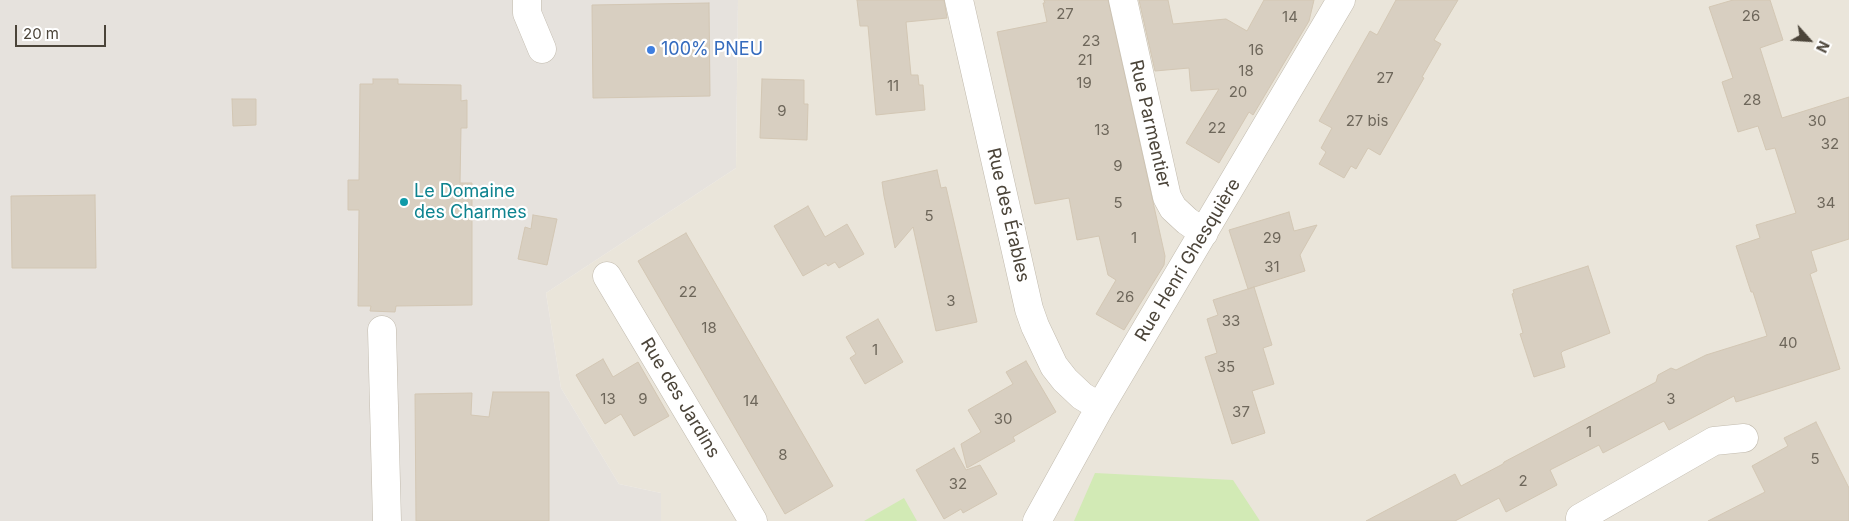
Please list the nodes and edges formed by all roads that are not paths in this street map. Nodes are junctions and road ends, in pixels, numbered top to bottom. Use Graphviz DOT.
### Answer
graph roads {
  1 [pos="527,0"];
  2 [pos="959,0"];
  3 [pos="1123,0"];
  4 [pos="1341,0"];
  5 [pos="542,49"];
  6 [pos="1204,233"];
  7 [pos="607,276"];
  8 [pos="382,330"];
  9 [pos="1100,407"];
  10 [pos="1744,438"];
  11 [pos="387,521"];
  12 [pos="753,521"];
  13 [pos="1037,521"];
  14 [pos="1582,521"];
  1 -- 5 [label="street"];
  2 -- 9 [label="street, Rue des Érables"];
  3 -- 6 [label="street, Rue Parmentier"];
  4 -- 6 [label="street, Rue Henri Ghesquière"];
  6 -- 9 [label="street, Rue Henri Ghesquière"];
  7 -- 12 [label="street, Rue des Jardins"];
  8 -- 11 [label="street"];
  9 -- 13 [label="street, Rue Henri Ghesquière"];
  10 -- 14 [label="street"];
}
